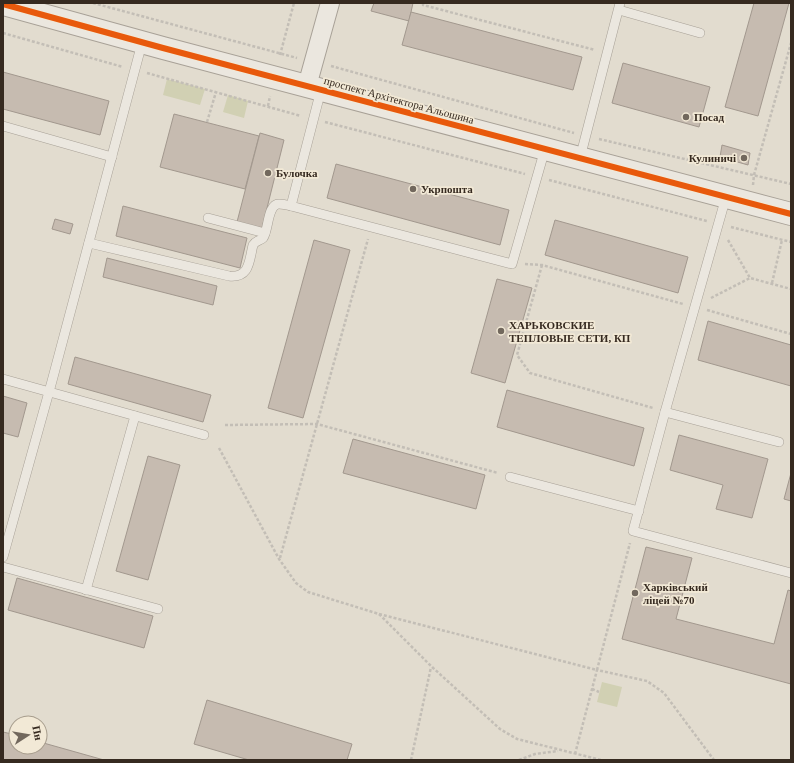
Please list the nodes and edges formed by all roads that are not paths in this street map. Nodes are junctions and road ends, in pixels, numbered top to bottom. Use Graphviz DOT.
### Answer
graph roads {
  1 [pos="330,3"];
  2 [pos="3,4"];
  3 [pos="620,6"];
  4 [pos="700,33"];
  5 [pos="142,43"];
  6 [pos="314,88"];
  7 [pos="3,126"];
  8 [pos="545,149"];
  9 [pos="112,157"];
  10 [pos="580,158"];
  11 [pos="726,197"];
  12 [pos="292,206"];
  13 [pos="791,214"];
  14 [pos="208,218"];
  15 [pos="265,233"];
  16 [pos="89,242"];
  17 [pos="3,379"];
  18 [pos="49,391"];
  19 [pos="665,412"];
  20 [pos="135,416"];
  21 [pos="204,435"];
  22 [pos="779,442"];
  23 [pos="510,477"];
  24 [pos="639,511"];
  25 [pos="3,557"];
  26 [pos="3,567"];
  27 [pos="791,573"];
  28 [pos="86,590"];
  29 [pos="158,609"];
  1 -- 6 [label="street"];
  2 -- 5 [label="street, проспект Архітектора Альошина"];
  3 -- 4 [label="lane"];
  3 -- 10 [label="lane"];
  5 -- 6 [label="street, проспект Архітектора Альошина"];
  5 -- 9 [label="lane"];
  6 -- 8 [label="street, проспект Архітектора Альошина"];
  6 -- 12 [label="lane"];
  7 -- 9 [label="lane"];
  8 -- 10 [label="street, проспект Архітектора Альошина"];
  8 -- 12 [label="lane"];
  9 -- 16 [label="lane"];
  10 -- 11 [label="street, проспект Архітектора Альошина"];
  11 -- 13 [label="street, проспект Архітектора Альошина"];
  11 -- 19 [label="lane"];
  12 -- 15 [label="lane"];
  14 -- 15 [label="lane"];
  15 -- 16 [label="lane"];
  16 -- 18 [label="lane"];
  17 -- 18 [label="lane"];
  18 -- 20 [label="lane"];
  18 -- 25 [label="lane"];
  19 -- 22 [label="lane"];
  19 -- 24 [label="lane"];
  20 -- 21 [label="lane"];
  20 -- 28 [label="lane"];
  23 -- 24 [label="lane"];
  24 -- 27 [label="lane"];
  26 -- 28 [label="lane"];
  28 -- 29 [label="lane"];
}
